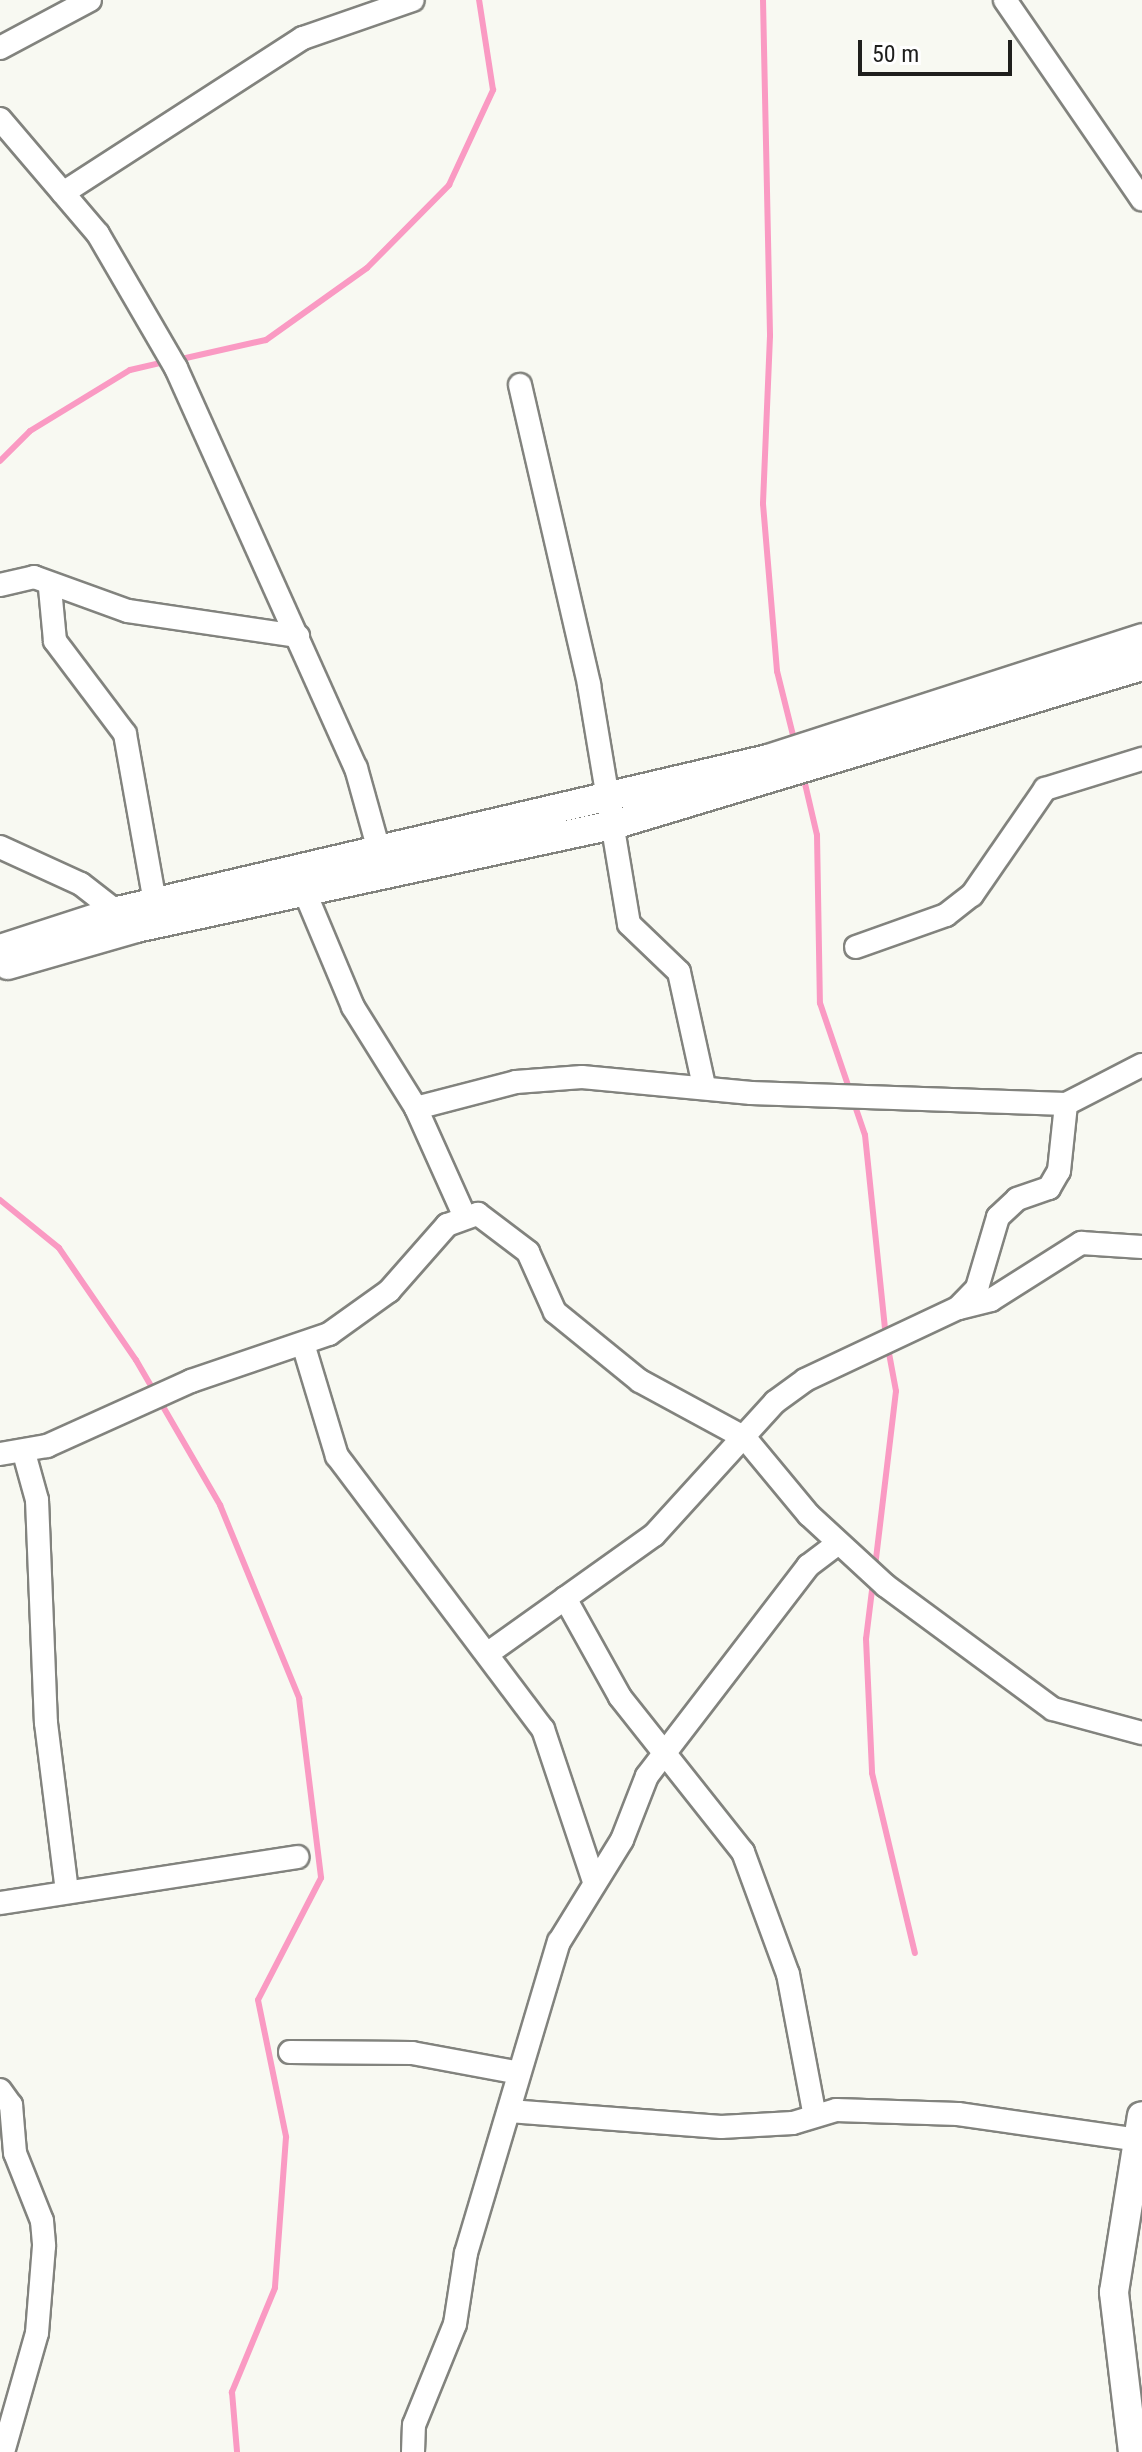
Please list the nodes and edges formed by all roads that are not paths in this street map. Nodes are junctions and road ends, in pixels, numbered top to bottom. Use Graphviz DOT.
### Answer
graph roads {
  1 [pos="90,0"];
  2 [pos="413,0"];
  3 [pos="1005,0"];
  4 [pos="0,48"];
  5 [pos="0,119"];
  6 [pos="63,193"];
  7 [pos="1142,199"];
  8 [pos="520,385"];
  9 [pos="0,585"];
  10 [pos="50,588"];
  11 [pos="298,636"];
  12 [pos="1142,638"];
  13 [pos="1142,666"];
  14 [pos="1142,759"];
  15 [pos="608,797"];
  16 [pos="613,825"];
  17 [pos="0,847"];
  18 [pos="383,864"];
  19 [pos="306,895"];
  20 [pos="142,917"];
  21 [pos="856,947"];
  22 [pos="0,949"];
  23 [pos="0,968"];
  24 [pos="1142,1065"];
  25 [pos="704,1086"];
  26 [pos="1066,1104"];
  27 [pos="416,1108"];
  28 [pos="464,1215"];
  29 [pos="1142,1247"];
  30 [pos="958,1308"];
  31 [pos="304,1347"];
  32 [pos="745,1438"];
  33 [pos="24,1453"];
  34 [pos="0,1454"];
  35 [pos="837,1544"];
  36 [pos="565,1598"];
  37 [pos="487,1654"];
  38 [pos="1142,1733"];
  39 [pos="662,1756"];
  40 [pos="297,1857"];
  41 [pos="594,1881"];
  42 [pos="67,1891"];
  43 [pos="0,1903"];
  44 [pos="290,2052"];
  45 [pos="515,2072"];
  46 [pos="0,2090"];
  47 [pos="509,2111"];
  48 [pos="814,2112"];
  49 [pos="1140,2128"];
  50 [pos="3,2452"];
  51 [pos="413,2452"];
  52 [pos="1133,2452"];
  1 -- 4 [label="street"];
  2 -- 6 [label="street"];
  3 -- 7 [label="street"];
  5 -- 6 [label="street"];
  6 -- 11 [label="street"];
  8 -- 15 [label="street"];
  9 -- 10 [label="street"];
  10 -- 11 [label="street"];
  10 -- 20 [label="street"];
  11 -- 18 [label="street"];
  12 -- 15 [label="street"];
  13 -- 16 [label="street"];
  14 -- 21 [label="street"];
  15 -- 16 [label="street"];
  15 -- 18 [label="street"];
  16 -- 18 [label="street"];
  16 -- 25 [label="street"];
  17 -- 20 [label="street"];
  18 -- 19 [label="street"];
  18 -- 20 [label="street"];
  19 -- 20 [label="street"];
  19 -- 27 [label="street"];
  20 -- 22 [label="street"];
  20 -- 23 [label="street"];
  24 -- 26 [label="street"];
  25 -- 26 [label="street"];
  25 -- 27 [label="street"];
  26 -- 30 [label="street"];
  27 -- 28 [label="street"];
  28 -- 31 [label="street"];
  28 -- 32 [label="street"];
  29 -- 30 [label="street"];
  30 -- 32 [label="street"];
  31 -- 33 [label="street"];
  31 -- 37 [label="street"];
  32 -- 35 [label="street"];
  32 -- 36 [label="street"];
  33 -- 34 [label="street"];
  33 -- 42 [label="street"];
  35 -- 38 [label="street"];
  35 -- 39 [label="street"];
  36 -- 37 [label="street"];
  36 -- 39 [label="street"];
  37 -- 41 [label="street"];
  39 -- 41 [label="street"];
  39 -- 48 [label="street"];
  40 -- 42 [label="street"];
  41 -- 45 [label="street"];
  42 -- 43 [label="street"];
  44 -- 45 [label="street"];
  45 -- 47 [label="street"];
  46 -- 50 [label="street"];
  47 -- 48 [label="street"];
  47 -- 51 [label="street"];
  48 -- 49 [label="street"];
  49 -- 52 [label="street"];
}
